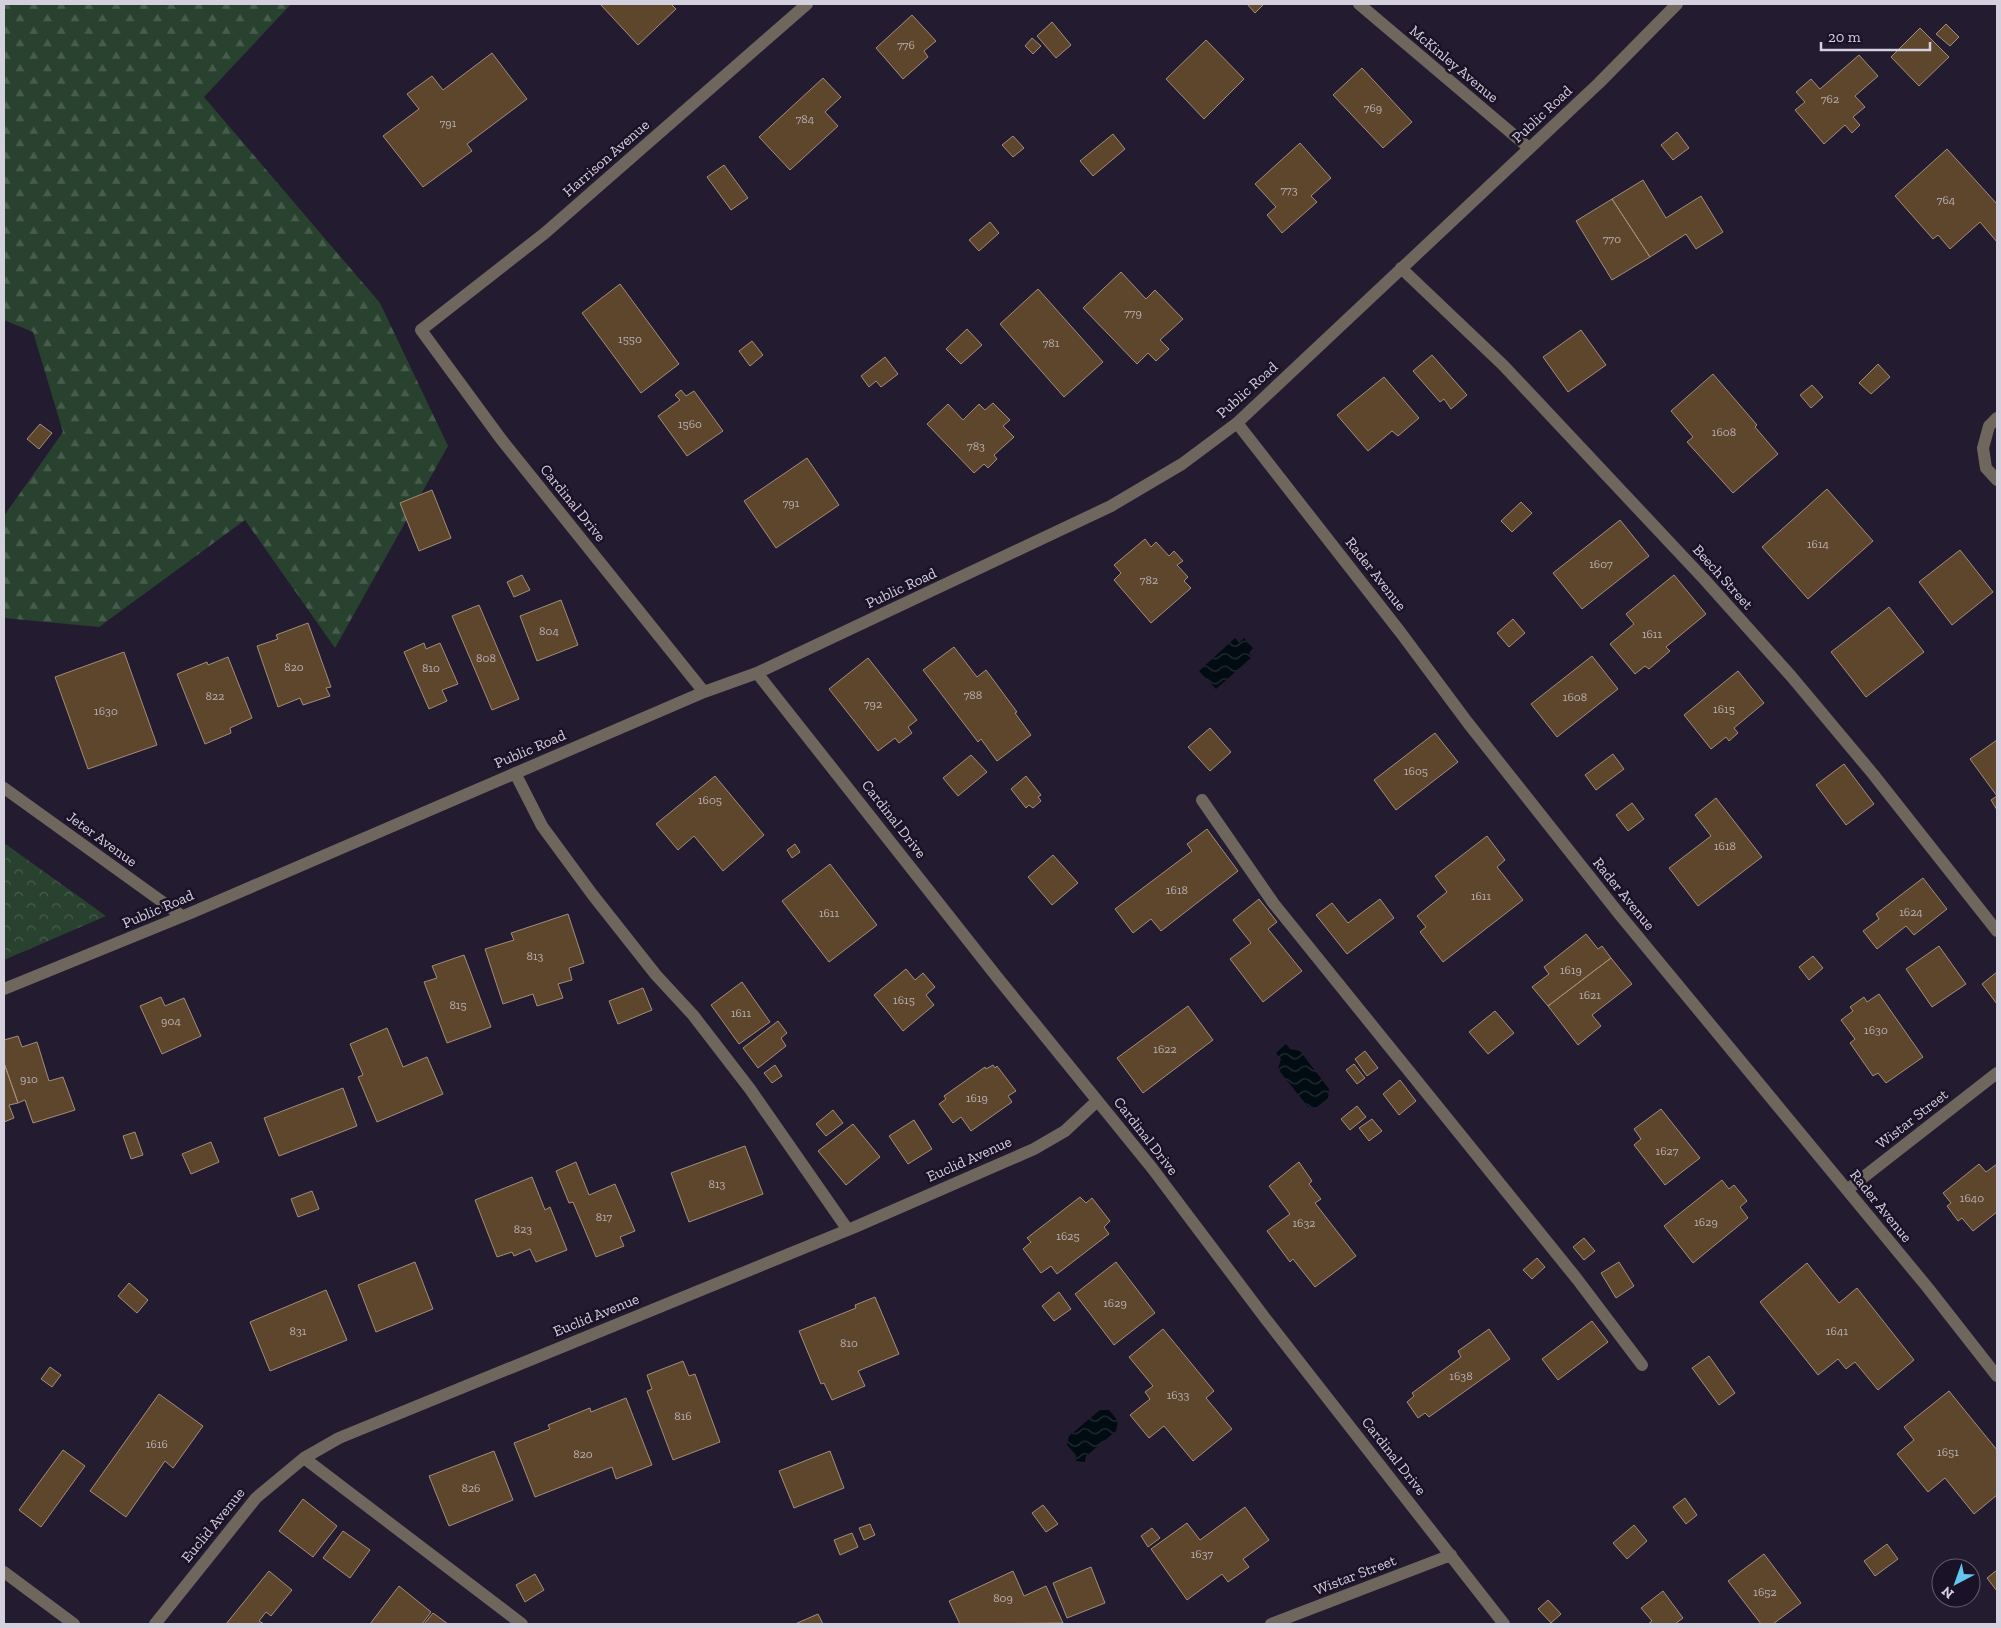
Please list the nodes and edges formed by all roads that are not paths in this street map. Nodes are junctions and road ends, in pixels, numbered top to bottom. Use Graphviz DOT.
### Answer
graph roads {
  1 [pos="807,4"];
  2 [pos="1359,4"];
  3 [pos="1677,4"];
  4 [pos="1529,148"];
  5 [pos="1401,268"];
  6 [pos="421,330"];
  7 [pos="1997,418"];
  8 [pos="1237,423"];
  9 [pos="1997,480"];
  10 [pos="757,672"];
  11 [pos="704,692"];
  12 [pos="515,773"];
  13 [pos="4,788"];
  14 [pos="1202,800"];
  15 [pos="182,916"];
  16 [pos="1997,931"];
  17 [pos="4,989"];
  18 [pos="1997,1073"];
  19 [pos="1097,1101"];
  20 [pos="1847,1190"];
  21 [pos="848,1230"];
  22 [pos="1642,1365"];
  23 [pos="1997,1376"];
  24 [pos="304,1458"];
  25 [pos="1451,1555"];
  26 [pos="4,1572"];
  27 [pos="74,1624"];
  28 [pos="155,1624"];
  29 [pos="522,1624"];
  30 [pos="1271,1624"];
  31 [pos="1504,1624"];
  1 -- 6 [label="street, Harrison Avenue"];
  2 -- 4 [label="street, McKinley Avenue"];
  3 -- 4 [label="street, Public Road"];
  4 -- 5 [label="street, Public Road"];
  5 -- 8 [label="street, Public Road"];
  5 -- 16 [label="street, Beech Street"];
  6 -- 11 [label="street, Cardinal Drive"];
  7 -- 9 [label="street"];
  8 -- 10 [label="street, Public Road"];
  8 -- 20 [label="street, Rader Avenue"];
  10 -- 11 [label="street, Public Road"];
  10 -- 19 [label="street, Cardinal Drive"];
  11 -- 12 [label="street, Public Road"];
  12 -- 15 [label="street, Public Road"];
  12 -- 21 [label="street"];
  13 -- 15 [label="street, Jeter Avenue"];
  14 -- 22 [label="street"];
  15 -- 17 [label="street, Public Road"];
  18 -- 20 [label="street, Wistar Street"];
  19 -- 21 [label="street, Euclid Avenue"];
  19 -- 25 [label="street, Cardinal Drive"];
  20 -- 23 [label="street, Rader Avenue"];
  21 -- 24 [label="street, Euclid Avenue"];
  24 -- 28 [label="street, Euclid Avenue"];
  24 -- 29 [label="street"];
  25 -- 30 [label="street, Wistar Street"];
  25 -- 31 [label="street, Cardinal Drive"];
  26 -- 27 [label="street"];
}
